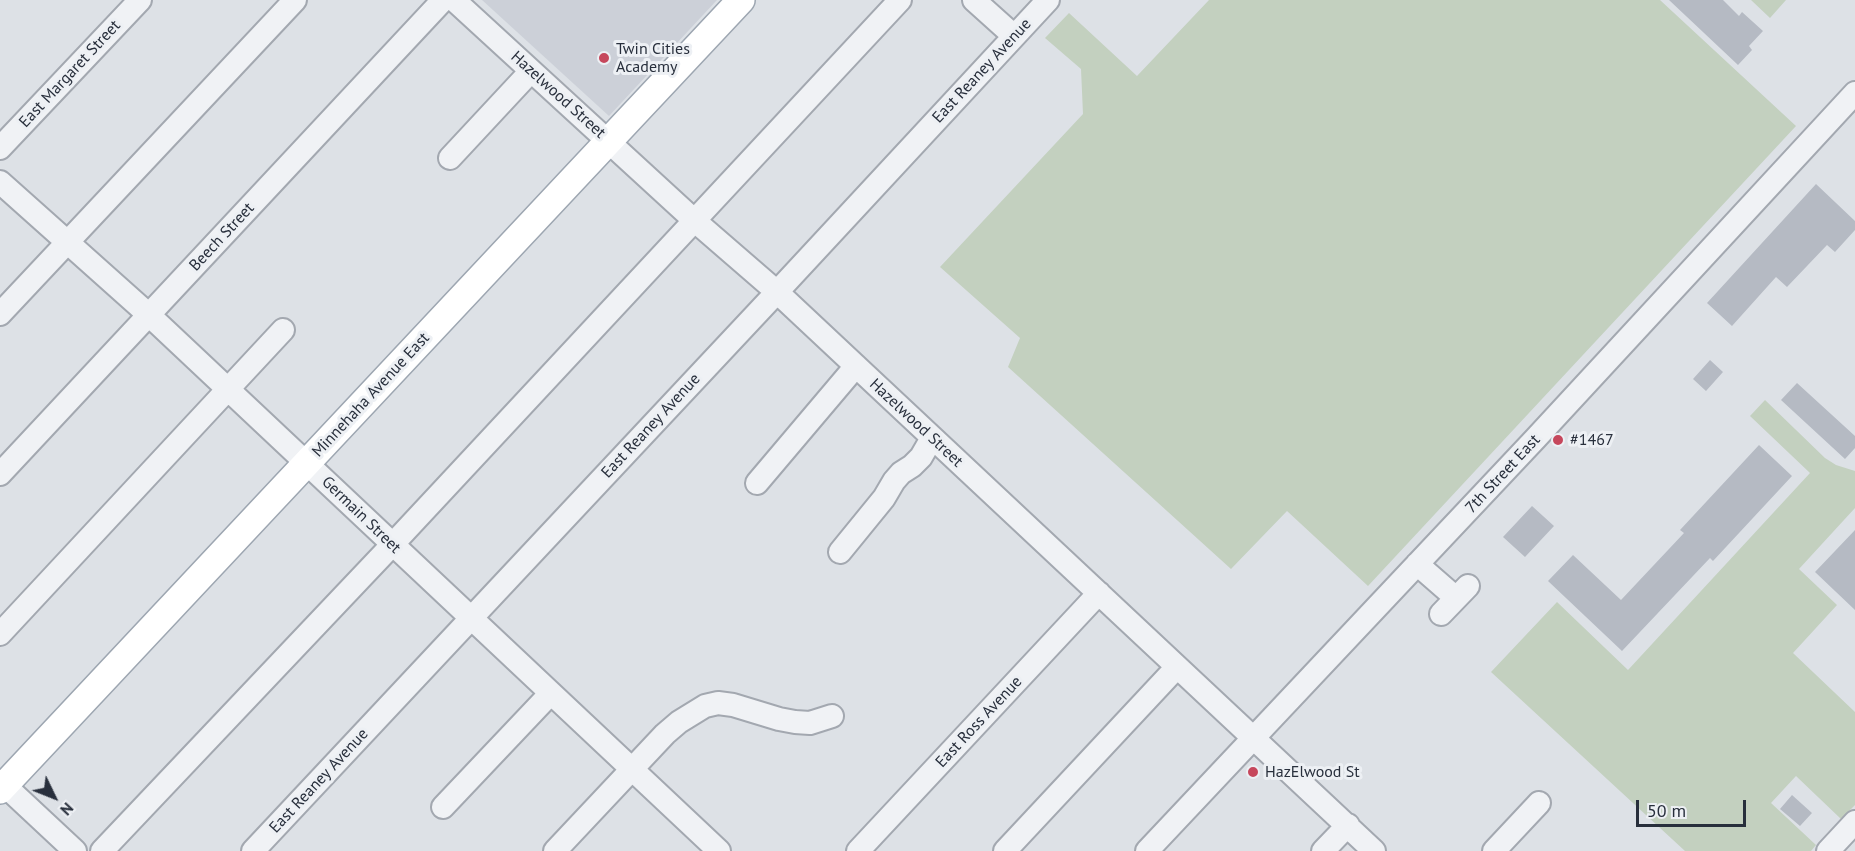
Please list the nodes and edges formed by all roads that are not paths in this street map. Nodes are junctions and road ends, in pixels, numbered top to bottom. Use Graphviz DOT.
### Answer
graph roads {
  1 [pos="140,0"];
  2 [pos="295,0"];
  3 [pos="443,0"];
  4 [pos="454,0"];
  5 [pos="741,0"];
  6 [pos="900,0"];
  7 [pos="974,0"];
  8 [pos="1048,0"];
  9 [pos="1014,36"];
  10 [pos="531,71"];
  11 [pos="1853,99"];
  12 [pos="609,142"];
  13 [pos="0,148"];
  14 [pos="450,158"];
  15 [pos="0,182"];
  16 [pos="695,221"];
  17 [pos="68,242"];
  18 [pos="777,292"];
  19 [pos="0,314"];
  20 [pos="149,315"];
  21 [pos="283,330"];
  22 [pos="856,366"];
  23 [pos="228,390"];
  24 [pos="932,438"];
  25 [pos="308,463"];
  26 [pos="0,474"];
  27 [pos="757,483"];
  28 [pos="392,545"];
  29 [pos="840,552"];
  30 [pos="1417,564"];
  31 [pos="1099,593"];
  32 [pos="1455,599"];
  33 [pos="471,618"];
  34 [pos="0,634"];
  35 [pos="1177,667"];
  36 [pos="551,693"];
  37 [pos="832,716"];
  38 [pos="1253,738"];
  39 [pos="632,769"];
  40 [pos="1,785"];
  41 [pos="1539,803"];
  42 [pos="443,807"];
  43 [pos="1855,822"];
  44 [pos="1348,825"];
  45 [pos="713,849"];
  46 [pos="75,851"];
  47 [pos="102,851"];
  48 [pos="253,851"];
  49 [pos="555,851"];
  50 [pos="858,851"];
  51 [pos="1005,851"];
  52 [pos="1147,851"];
  53 [pos="1323,851"];
  54 [pos="1374,851"];
  55 [pos="1494,851"];
  56 [pos="1828,851"];
  1 -- 13 [label="street, East Margaret Street"];
  2 -- 17 [label="street"];
  3 -- 20 [label="street, Beech Street"];
  4 -- 10 [label="street, Hazelwood Street"];
  5 -- 12 [label="main road, Minnehaha Avenue East"];
  6 -- 16 [label="street"];
  7 -- 9 [label="street"];
  8 -- 9 [label="street, East Reaney Avenue"];
  9 -- 18 [label="street, East Reaney Avenue"];
  10 -- 12 [label="street, Hazelwood Street"];
  10 -- 14 [label="street"];
  11 -- 30 [label="street, 7th Street East"];
  12 -- 16 [label="street, Hazelwood Street"];
  12 -- 25 [label="main road, Minnehaha Avenue East"];
  15 -- 17 [label="street, Germain Street"];
  16 -- 18 [label="street, Hazelwood Street"];
  16 -- 28 [label="street"];
  17 -- 19 [label="street"];
  17 -- 20 [label="street, Germain Street"];
  18 -- 22 [label="street, Hazelwood Street"];
  18 -- 33 [label="street, East Reaney Avenue"];
  20 -- 23 [label="street, Germain Street"];
  20 -- 26 [label="street, Beech Street"];
  21 -- 23 [label="street"];
  22 -- 24 [label="street, Hazelwood Street"];
  22 -- 27 [label="street"];
  23 -- 25 [label="street, Germain Street"];
  23 -- 34 [label="street"];
  24 -- 29 [label="street"];
  24 -- 31 [label="street, Hazelwood Street"];
  25 -- 28 [label="street, Germain Street"];
  25 -- 40 [label="main road, Minnehaha Avenue East"];
  28 -- 33 [label="street, Germain Street"];
  28 -- 47 [label="street"];
  30 -- 32 [label="street"];
  30 -- 38 [label="street, 7th Street East"];
  31 -- 35 [label="street, Hazelwood Street"];
  31 -- 50 [label="street, East Ross Avenue"];
  33 -- 36 [label="street, Germain Street"];
  33 -- 48 [label="street, East Reaney Avenue"];
  35 -- 38 [label="street, Hazelwood Street"];
  35 -- 51 [label="street"];
  36 -- 39 [label="street, Germain Street"];
  36 -- 42 [label="street"];
  37 -- 39 [label="street"];
  38 -- 44 [label="street, Hazelwood Street"];
  38 -- 52 [label="street, 7th Street East"];
  39 -- 45 [label="street, Germain Street"];
  39 -- 49 [label="street"];
  40 -- 46 [label="street"];
  41 -- 55 [label="street"];
  43 -- 56 [label="street"];
  44 -- 53 [label="street"];
  44 -- 54 [label="street, Hazelwood Street"];
}
